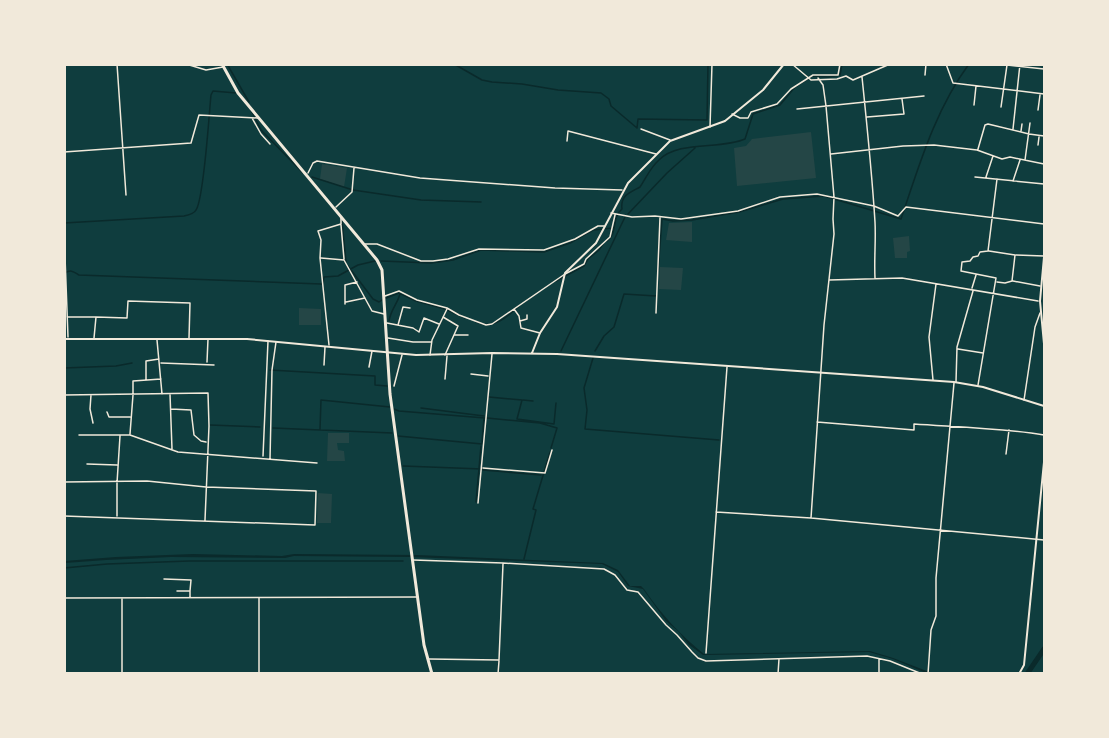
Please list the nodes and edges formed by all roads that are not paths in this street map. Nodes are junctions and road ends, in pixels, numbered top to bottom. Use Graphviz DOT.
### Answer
graph roads {
  1 [pos="117,64"];
  2 [pos="186,64"];
  3 [pos="712,64"];
  4 [pos="784,64"];
  5 [pos="792,64"];
  6 [pos="840,64"];
  7 [pos="890,64"];
  8 [pos="926,64"];
  9 [pos="946,64"];
  10 [pos="1007,65"];
  11 [pos="223,66"];
  12 [pos="1020,66"];
  13 [pos="1044,69"];
  14 [pos="925,75"];
  15 [pos="808,77"];
  16 [pos="862,77"];
  17 [pos="818,78"];
  18 [pos="976,86"];
  19 [pos="1004,89"];
  20 [pos="1017,91"];
  21 [pos="1040,94"];
  22 [pos="1044,94"];
  23 [pos="924,96"];
  24 [pos="902,98"];
  25 [pos="864,102"];
  26 [pos="974,105"];
  27 [pos="826,106"];
  28 [pos="1001,107"];
  29 [pos="797,109"];
  30 [pos="1038,110"];
  31 [pos="732,114"];
  32 [pos="866,117"];
  33 [pos="251,118"];
  34 [pos="261,118"];
  35 [pos="1030,123"];
  36 [pos="1022,124"];
  37 [pos="710,128"];
  38 [pos="640,129"];
  39 [pos="1013,130"];
  40 [pos="1021,132"];
  41 [pos="1029,134"];
  42 [pos="1039,136"];
  43 [pos="1044,136"];
  44 [pos="567,141"];
  45 [pos="670,141"];
  46 [pos="270,144"];
  47 [pos="1038,145"];
  48 [pos="123,148"];
  49 [pos="869,150"];
  50 [pos="977,150"];
  51 [pos="64,152"];
  52 [pos="657,154"];
  53 [pos="830,154"];
  54 [pos="993,156"];
  55 [pos="1020,159"];
  56 [pos="1025,160"];
  57 [pos="1044,164"];
  58 [pos="355,167"];
  59 [pos="307,174"];
  60 [pos="975,177"];
  61 [pos="985,178"];
  62 [pos="997,179"];
  63 [pos="1013,181"];
  64 [pos="1044,184"];
  65 [pos="622,190"];
  66 [pos="126,195"];
  67 [pos="834,197"];
  68 [pos="874,206"];
  69 [pos="335,208"];
  70 [pos="611,213"];
  71 [pos="617,214"];
  72 [pos="341,217"];
  73 [pos="660,217"];
  74 [pos="993,217"];
  75 [pos="341,224"];
  76 [pos="1044,224"];
  77 [pos="605,226"];
  78 [pos="64,230"];
  79 [pos="364,244"];
  80 [pos="988,251"];
  81 [pos="1015,255"];
  82 [pos="1044,257"];
  83 [pos="320,258"];
  84 [pos="344,260"];
  85 [pos="565,274"];
  86 [pos="976,274"];
  87 [pos="876,278"];
  88 [pos="828,280"];
  89 [pos="1012,281"];
  90 [pos="357,282"];
  91 [pos="996,282"];
  92 [pos="936,284"];
  93 [pos="1041,286"];
  94 [pos="973,290"];
  95 [pos="993,293"];
  96 [pos="366,297"];
  97 [pos="384,297"];
  98 [pos="1040,301"];
  99 [pos="410,308"];
  100 [pos="447,309"];
  101 [pos="514,309"];
  102 [pos="372,311"];
  103 [pos="1040,312"];
  104 [pos="656,313"];
  105 [pos="385,314"];
  106 [pos="527,315"];
  107 [pos="370,316"];
  108 [pos="67,317"];
  109 [pos="96,317"];
  110 [pos="443,317"];
  111 [pos="520,321"];
  112 [pos="386,323"];
  113 [pos="439,324"];
  114 [pos="398,326"];
  115 [pos="540,333"];
  116 [pos="454,335"];
  117 [pos="468,335"];
  118 [pos="189,338"];
  119 [pos="387,338"];
  120 [pos="66,339"];
  121 [pos="94,339"];
  122 [pos="157,339"];
  123 [pos="208,339"];
  124 [pos="268,340"];
  125 [pos="276,341"];
  126 [pos="431,342"];
  127 [pos="1044,344"];
  128 [pos="327,346"];
  129 [pos="957,348"];
  130 [pos="372,350"];
  131 [pos="388,352"];
  132 [pos="492,353"];
  133 [pos="532,353"];
  134 [pos="984,353"];
  135 [pos="403,354"];
  136 [pos="446,355"];
  137 [pos="430,356"];
  138 [pos="160,359"];
  139 [pos="160,362"];
  140 [pos="207,362"];
  141 [pos="213,365"];
  142 [pos="324,365"];
  143 [pos="369,367"];
  144 [pos="727,367"];
  145 [pos="820,373"];
  146 [pos="471,374"];
  147 [pos="490,376"];
  148 [pos="161,379"];
  149 [pos="445,379"];
  150 [pos="146,380"];
  151 [pos="933,381"];
  152 [pos="955,382"];
  153 [pos="394,386"];
  154 [pos="978,386"];
  155 [pos="91,394"];
  156 [pos="162,394"];
  157 [pos="170,394"];
  158 [pos="64,395"];
  159 [pos="133,395"];
  160 [pos="1024,400"];
  161 [pos="1044,406"];
  162 [pos="171,409"];
  163 [pos="107,412"];
  164 [pos="131,417"];
  165 [pos="816,422"];
  166 [pos="93,423"];
  167 [pos="949,426"];
  168 [pos="1009,429"];
  169 [pos="79,435"];
  170 [pos="120,435"];
  171 [pos="130,435"];
  172 [pos="1044,435"];
  173 [pos="208,442"];
  174 [pos="172,450"];
  175 [pos="552,450"];
  176 [pos="207,453"];
  177 [pos="1006,454"];
  178 [pos="263,458"];
  179 [pos="270,459"];
  180 [pos="1044,462"];
  181 [pos="317,463"];
  182 [pos="87,464"];
  183 [pos="118,465"];
  184 [pos="481,468"];
  185 [pos="64,482"];
  186 [pos="117,483"];
  187 [pos="206,487"];
  188 [pos="478,503"];
  189 [pos="716,512"];
  190 [pos="64,516"];
  191 [pos="117,516"];
  192 [pos="811,518"];
  193 [pos="205,521"];
  194 [pos="940,530"];
  195 [pos="1037,539"];
  196 [pos="1044,540"];
  197 [pos="412,558"];
  198 [pos="503,563"];
  199 [pos="164,579"];
  200 [pos="177,591"];
  201 [pos="190,591"];
  202 [pos="418,597"];
  203 [pos="64,598"];
  204 [pos="122,598"];
  205 [pos="190,598"];
  206 [pos="259,598"];
  207 [pos="706,653"];
  208 [pos="779,658"];
  209 [pos="428,659"];
  210 [pos="879,659"];
  211 [pos="499,660"];
  212 [pos="912,672"];
  213 [pos="122,674"];
  214 [pos="259,674"];
  215 [pos="432,674"];
  216 [pos="498,674"];
  217 [pos="778,674"];
  218 [pos="879,674"];
  219 [pos="922,674"];
  220 [pos="928,674"];
  221 [pos="1019,674"];
  1 -- 48 [label="street"];
  2 -- 11 [label="street"];
  3 -- 37 [label="street"];
  4 -- 31 [label="main road"];
  5 -- 15 [label="street"];
  6 -- 15 [label="street"];
  7 -- 16 [label="street"];
  8 -- 14 [label="street"];
  9 -- 18 [label="street"];
  10 -- 12 [label="street"];
  10 -- 19 [label="street"];
  11 -- 34 [label="highway"];
  12 -- 13 [label="street"];
  12 -- 20 [label="street"];
  15 -- 17 [label="street"];
  15 -- 31 [label="street"];
  16 -- 17 [label="street"];
  16 -- 25 [label="street"];
  17 -- 27 [label="street"];
  18 -- 19 [label="street"];
  18 -- 26 [label="street"];
  19 -- 20 [label="street"];
  19 -- 28 [label="street"];
  20 -- 21 [label="street"];
  20 -- 39 [label="street"];
  21 -- 22 [label="street"];
  21 -- 30 [label="street"];
  23 -- 24 [label="street"];
  24 -- 25 [label="street"];
  24 -- 32 [label="street"];
  25 -- 27 [label="street"];
  25 -- 32 [label="street"];
  27 -- 29 [label="street"];
  27 -- 53 [label="street"];
  31 -- 37 [label="main road"];
  32 -- 49 [label="street"];
  33 -- 34 [label="street"];
  33 -- 46 [label="street"];
  33 -- 48 [label="street"];
  34 -- 59 [label="highway"];
  35 -- 41 [label="street"];
  36 -- 40 [label="street"];
  37 -- 45 [label="main road"];
  38 -- 45 [label="street"];
  39 -- 40 [label="street"];
  39 -- 50 [label="street"];
  40 -- 41 [label="street"];
  41 -- 42 [label="street"];
  41 -- 56 [label="street"];
  42 -- 43 [label="street"];
  42 -- 47 [label="street"];
  44 -- 52 [label="street"];
  45 -- 52 [label="main road"];
  48 -- 51 [label="street"];
  48 -- 66 [label="street"];
  49 -- 50 [label="street"];
  49 -- 53 [label="street"];
  49 -- 68 [label="street"];
  50 -- 54 [label="street"];
  52 -- 65 [label="main road"];
  53 -- 67 [label="street"];
  54 -- 55 [label="street"];
  54 -- 61 [label="street"];
  55 -- 56 [label="street"];
  55 -- 63 [label="street"];
  56 -- 57 [label="street"];
  58 -- 59 [label="street"];
  58 -- 65 [label="street"];
  58 -- 69 [label="street"];
  59 -- 69 [label="highway"];
  60 -- 61 [label="street"];
  61 -- 62 [label="street"];
  62 -- 63 [label="street"];
  62 -- 74 [label="street"];
  63 -- 64 [label="street"];
  65 -- 70 [label="main road"];
  67 -- 68 [label="street"];
  67 -- 73 [label="street"];
  67 -- 88 [label="street"];
  68 -- 74 [label="street"];
  68 -- 87 [label="street"];
  69 -- 72 [label="highway"];
  70 -- 71 [label="street"];
  70 -- 77 [label="main road"];
  71 -- 73 [label="street"];
  71 -- 85 [label="street"];
  72 -- 75 [label="street"];
  72 -- 79 [label="highway"];
  73 -- 104 [label="street"];
  74 -- 76 [label="street"];
  74 -- 80 [label="street"];
  75 -- 83 [label="street"];
  75 -- 84 [label="street"];
  77 -- 79 [label="street"];
  77 -- 85 [label="main road"];
  78 -- 108 [label="street"];
  79 -- 97 [label="highway"];
  80 -- 81 [label="street"];
  80 -- 86 [label="street"];
  81 -- 82 [label="street"];
  81 -- 89 [label="street"];
  82 -- 93 [label="main road"];
  83 -- 84 [label="street"];
  83 -- 128 [label="street"];
  84 -- 90 [label="street"];
  85 -- 101 [label="street"];
  85 -- 115 [label="main road"];
  86 -- 91 [label="street"];
  86 -- 94 [label="street"];
  87 -- 88 [label="street"];
  87 -- 92 [label="street"];
  88 -- 145 [label="street"];
  89 -- 91 [label="street"];
  89 -- 93 [label="street"];
  90 -- 96 [label="street"];
  90 -- 96 [label="street"];
  91 -- 95 [label="street"];
  92 -- 94 [label="street"];
  92 -- 151 [label="street"];
  93 -- 98 [label="main road"];
  94 -- 95 [label="street"];
  94 -- 129 [label="street"];
  95 -- 98 [label="street"];
  95 -- 134 [label="street"];
  96 -- 102 [label="street"];
  97 -- 100 [label="street"];
  97 -- 105 [label="highway"];
  98 -- 103 [label="main road"];
  99 -- 114 [label="street"];
  100 -- 101 [label="street"];
  100 -- 110 [label="street"];
  101 -- 111 [label="street"];
  102 -- 105 [label="street"];
  102 -- 107 [label="street"];
  103 -- 127 [label="main road"];
  103 -- 160 [label="street"];
  105 -- 112 [label="highway"];
  106 -- 111 [label="street"];
  108 -- 109 [label="street"];
  108 -- 120 [label="street"];
  109 -- 118 [label="street"];
  109 -- 121 [label="street"];
  110 -- 113 [label="street"];
  110 -- 116 [label="street"];
  111 -- 115 [label="street"];
  112 -- 114 [label="street"];
  112 -- 119 [label="highway"];
  113 -- 114 [label="street"];
  113 -- 126 [label="street"];
  115 -- 133 [label="main road"];
  116 -- 117 [label="street"];
  116 -- 136 [label="street"];
  118 -- 122 [label="main road"];
  118 -- 123 [label="main road"];
  119 -- 126 [label="street"];
  119 -- 131 [label="highway"];
  120 -- 121 [label="main road"];
  121 -- 122 [label="main road"];
  122 -- 138 [label="street"];
  123 -- 124 [label="main road"];
  123 -- 140 [label="street"];
  124 -- 125 [label="main road"];
  124 -- 178 [label="street"];
  125 -- 128 [label="main road"];
  125 -- 179 [label="street"];
  126 -- 137 [label="street"];
  128 -- 130 [label="main road"];
  128 -- 142 [label="street"];
  129 -- 134 [label="street"];
  129 -- 152 [label="street"];
  130 -- 131 [label="main road"];
  130 -- 143 [label="street"];
  131 -- 135 [label="main road"];
  131 -- 197 [label="highway"];
  132 -- 133 [label="main road"];
  132 -- 136 [label="main road"];
  132 -- 147 [label="street"];
  133 -- 144 [label="main road"];
  134 -- 154 [label="street"];
  135 -- 137 [label="main road"];
  135 -- 153 [label="street"];
  136 -- 137 [label="main road"];
  136 -- 149 [label="street"];
  138 -- 139 [label="street"];
  138 -- 150 [label="street"];
  139 -- 141 [label="street"];
  139 -- 148 [label="street"];
  144 -- 145 [label="main road"];
  144 -- 189 [label="street"];
  145 -- 151 [label="main road"];
  145 -- 165 [label="street"];
  146 -- 147 [label="street"];
  147 -- 184 [label="street"];
  148 -- 150 [label="street"];
  148 -- 156 [label="street"];
  150 -- 159 [label="street"];
  151 -- 152 [label="main road"];
  152 -- 154 [label="main road"];
  152 -- 167 [label="street"];
  154 -- 160 [label="main road"];
  155 -- 158 [label="street"];
  155 -- 159 [label="street"];
  155 -- 166 [label="street"];
  156 -- 157 [label="street"];
  156 -- 159 [label="street"];
  157 -- 162 [label="street"];
  157 -- 173 [label="street"];
  159 -- 164 [label="street"];
  160 -- 161 [label="main road"];
  162 -- 173 [label="street"];
  162 -- 174 [label="street"];
  163 -- 164 [label="street"];
  164 -- 171 [label="street"];
  165 -- 167 [label="street"];
  165 -- 192 [label="street"];
  167 -- 168 [label="street"];
  167 -- 194 [label="street"];
  168 -- 172 [label="street"];
  168 -- 177 [label="street"];
  169 -- 170 [label="street"];
  170 -- 171 [label="street"];
  170 -- 183 [label="street"];
  171 -- 174 [label="street"];
  173 -- 176 [label="street"];
  174 -- 176 [label="street"];
  175 -- 184 [label="street"];
  176 -- 178 [label="street"];
  176 -- 187 [label="street"];
  178 -- 179 [label="street"];
  179 -- 181 [label="street"];
  180 -- 195 [label="main road"];
  182 -- 183 [label="street"];
  183 -- 186 [label="street"];
  184 -- 188 [label="street"];
  185 -- 186 [label="street"];
  186 -- 187 [label="street"];
  186 -- 191 [label="street"];
  187 -- 193 [label="street"];
  187 -- 193 [label="street"];
  189 -- 192 [label="street"];
  189 -- 207 [label="street"];
  190 -- 191 [label="street"];
  191 -- 193 [label="street"];
  192 -- 194 [label="street"];
  194 -- 195 [label="street"];
  194 -- 220 [label="street"];
  195 -- 196 [label="street"];
  195 -- 221 [label="main road"];
  197 -- 198 [label="street"];
  197 -- 202 [label="highway"];
  198 -- 208 [label="street"];
  198 -- 211 [label="street"];
  199 -- 201 [label="street"];
  200 -- 201 [label="street"];
  201 -- 205 [label="street"];
  202 -- 206 [label="street"];
  202 -- 209 [label="highway"];
  203 -- 204 [label="street"];
  204 -- 205 [label="street"];
  204 -- 213 [label="street"];
  205 -- 206 [label="street"];
  206 -- 214 [label="street"];
  208 -- 210 [label="street"];
  208 -- 217 [label="street"];
  209 -- 211 [label="street"];
  209 -- 215 [label="highway"];
  210 -- 212 [label="street"];
  210 -- 218 [label="street"];
  211 -- 216 [label="street"];
  212 -- 219 [label="street"];
}
